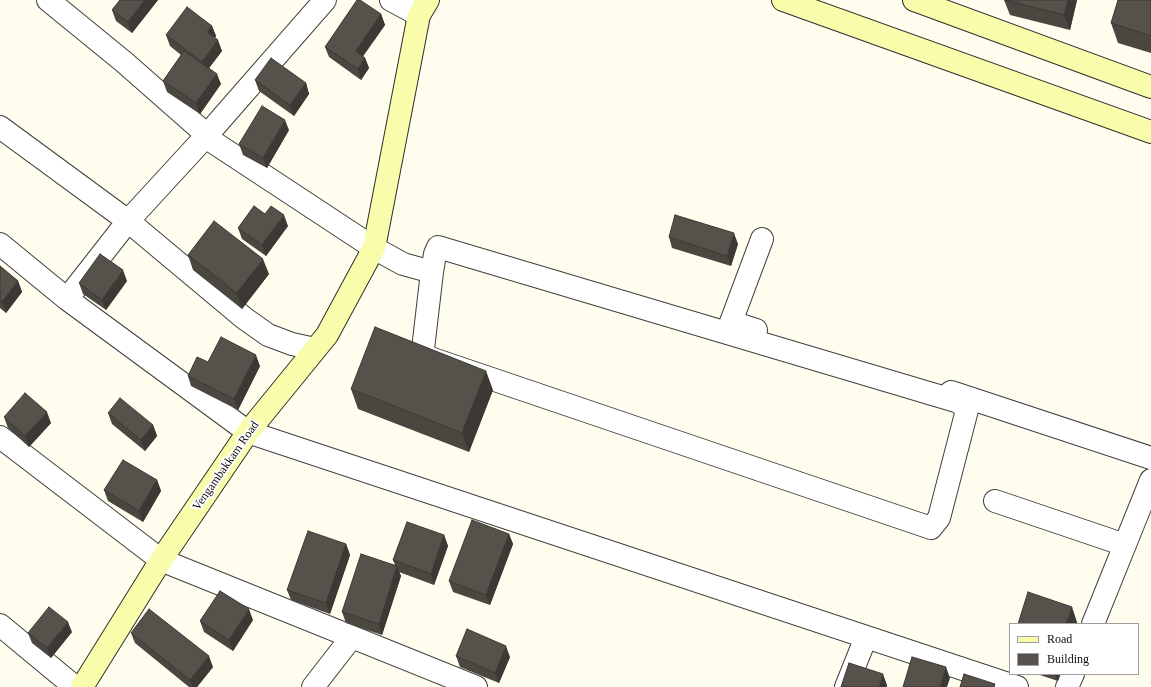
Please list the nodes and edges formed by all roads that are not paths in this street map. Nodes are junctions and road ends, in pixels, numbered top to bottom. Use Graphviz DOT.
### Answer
graph roads {
  1 [pos="48,0"];
  2 [pos="325,0"];
  3 [pos="391,0"];
  4 [pos="783,0"];
  5 [pos="914,0"];
  6 [pos="424,8"];
  7 [pos="1151,87"];
  8 [pos="0,127"];
  9 [pos="1151,132"];
  10 [pos="207,135"];
  11 [pos="128,221"];
  12 [pos="762,239"];
  13 [pos="0,244"];
  14 [pos="374,248"];
  15 [pos="432,272"];
  16 [pos="67,299"];
  17 [pos="315,348"];
  18 [pos="248,432"];
  19 [pos="0,437"];
  20 [pos="1151,458"];
  21 [pos="1151,480"];
  22 [pos="995,501"];
  23 [pos="1125,545"];
  24 [pos="161,560"];
  25 [pos="1093,623"];
  26 [pos="0,625"];
  27 [pos="866,637"];
  28 [pos="351,638"];
  29 [pos="1073,675"];
  30 [pos="74,687"];
  31 [pos="82,687"];
  32 [pos="313,687"];
  33 [pos="476,687"];
  34 [pos="846,687"];
  35 [pos="1016,687"];
  36 [pos="1067,687"];
  1 -- 10 [label="street"];
  2 -- 10 [label="street"];
  3 -- 6 [label="street"];
  4 -- 9 [label="main road"];
  5 -- 7 [label="main road"];
  6 -- 14 [label="main road, Vengambakkam Road"];
  8 -- 11 [label="street"];
  10 -- 11 [label="street"];
  10 -- 14 [label="street"];
  11 -- 16 [label="street"];
  11 -- 17 [label="street"];
  12 -- 20 [label="street"];
  13 -- 16 [label="street"];
  14 -- 15 [label="street"];
  14 -- 17 [label="main road, Vengambakkam Road"];
  15 -- 15 [label="street"];
  16 -- 18 [label="street"];
  17 -- 18 [label="main road, Vengambakkam Road"];
  18 -- 24 [label="main road, Vengambakkam Road"];
  18 -- 27 [label="street"];
  19 -- 24 [label="street"];
  21 -- 23 [label="street"];
  22 -- 23 [label="street"];
  23 -- 25 [label="street"];
  24 -- 28 [label="street"];
  24 -- 31 [label="main road, Vengambakkam Road"];
  26 -- 30 [label="street"];
  27 -- 34 [label="street"];
  27 -- 35 [label="street"];
  28 -- 32 [label="street"];
  28 -- 33 [label="street"];
  29 -- 36 [label="street"];
}
